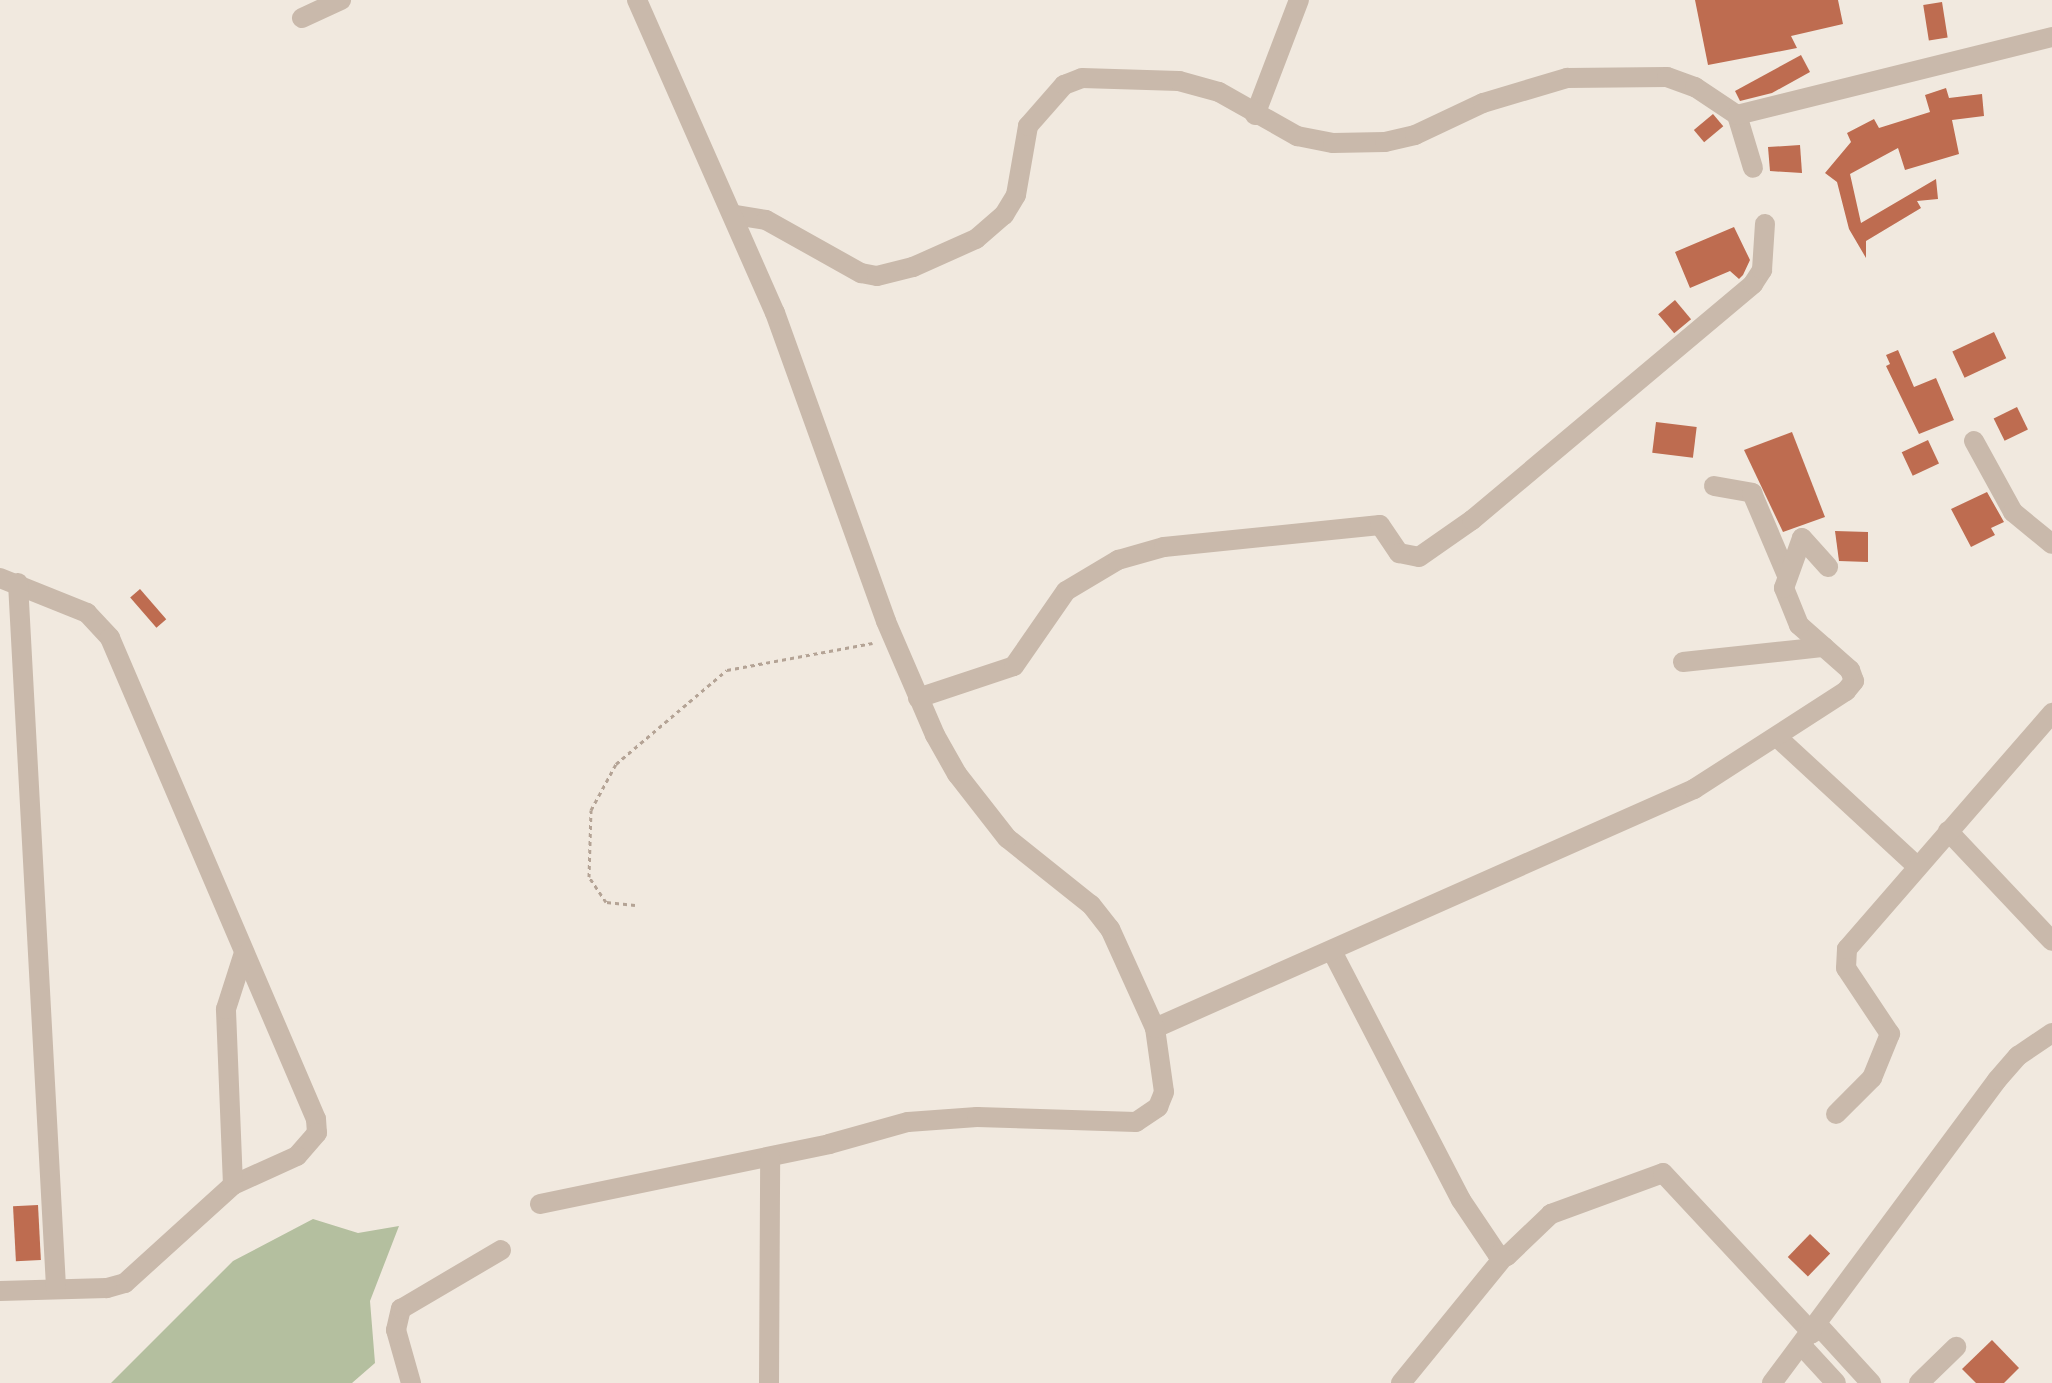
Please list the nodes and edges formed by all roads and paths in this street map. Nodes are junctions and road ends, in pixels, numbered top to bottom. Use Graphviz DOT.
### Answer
graph roads {
  1 [pos="341,0"];
  2 [pos="637,0"];
  3 [pos="1299,0"];
  4 [pos="302,18"];
  5 [pos="2052,37"];
  6 [pos="1255,115"];
  7 [pos="1737,115"];
  8 [pos="1753,168"];
  9 [pos="735,215"];
  10 [pos="1765,224"];
  11 [pos="1974,441"];
  12 [pos="1714,486"];
  13 [pos="2052,544"];
  14 [pos="1828,567"];
  15 [pos="1786,573"];
  16 [pos="9,580"];
  17 [pos="893,639"];
  18 [pos="1824,647"];
  19 [pos="1683,662"];
  20 [pos="918,698"];
  21 [pos="2052,713"];
  22 [pos="1777,737"];
  23 [pos="1948,831"];
  24 [pos="1917,866"];
  25 [pos="635,905"];
  26 [pos="2052,941"];
  27 [pos="1333,953"];
  28 [pos="243,956"];
  29 [pos="1155,1028"];
  30 [pos="2052,1033"];
  31 [pos="1836,1114"];
  32 [pos="770,1157"];
  33 [pos="233,1185"];
  34 [pos="540,1204"];
  35 [pos="501,1250"];
  36 [pos="1503,1258"];
  37 [pos="56,1288"];
  38 [pos="0,1291"];
  39 [pos="1811,1335"];
  40 [pos="1956,1347"];
  41 [pos="411,1383"];
  42 [pos="769,1383"];
  43 [pos="1401,1383"];
  44 [pos="1772,1383"];
  45 [pos="1836,1383"];
  46 [pos="1871,1383"];
  47 [pos="1919,1383"];
  1 -- 4 [label="street"];
  2 -- 9 [label="street"];
  3 -- 6 [label="street"];
  5 -- 7 [label="street"];
  6 -- 7 [label="street"];
  6 -- 9 [label="street"];
  7 -- 8 [label="street"];
  9 -- 17 [label="street"];
  10 -- 20 [label="street"];
  11 -- 13 [label="street"];
  12 -- 15 [label="street"];
  14 -- 15 [label="street"];
  15 -- 18 [label="street"];
  16 -- 28 [label="street"];
  16 -- 37 [label="street"];
  17 -- 20 [label="street"];
  17 -- 25 [label="path"];
  18 -- 19 [label="street"];
  18 -- 22 [label="street"];
  20 -- 29 [label="street"];
  21 -- 23 [label="street"];
  22 -- 24 [label="street"];
  22 -- 27 [label="street"];
  23 -- 24 [label="street"];
  23 -- 26 [label="street"];
  24 -- 31 [label="street"];
  27 -- 29 [label="street"];
  27 -- 36 [label="street"];
  28 -- 33 [label="street"];
  28 -- 33 [label="street"];
  29 -- 32 [label="street"];
  30 -- 39 [label="street"];
  32 -- 34 [label="street"];
  32 -- 42 [label="street"];
  33 -- 37 [label="street"];
  35 -- 41 [label="street"];
  36 -- 39 [label="street"];
  36 -- 43 [label="street"];
  37 -- 38 [label="street"];
  39 -- 44 [label="street"];
  39 -- 45 [label="street"];
  39 -- 46 [label="street"];
  40 -- 47 [label="street"];
}
